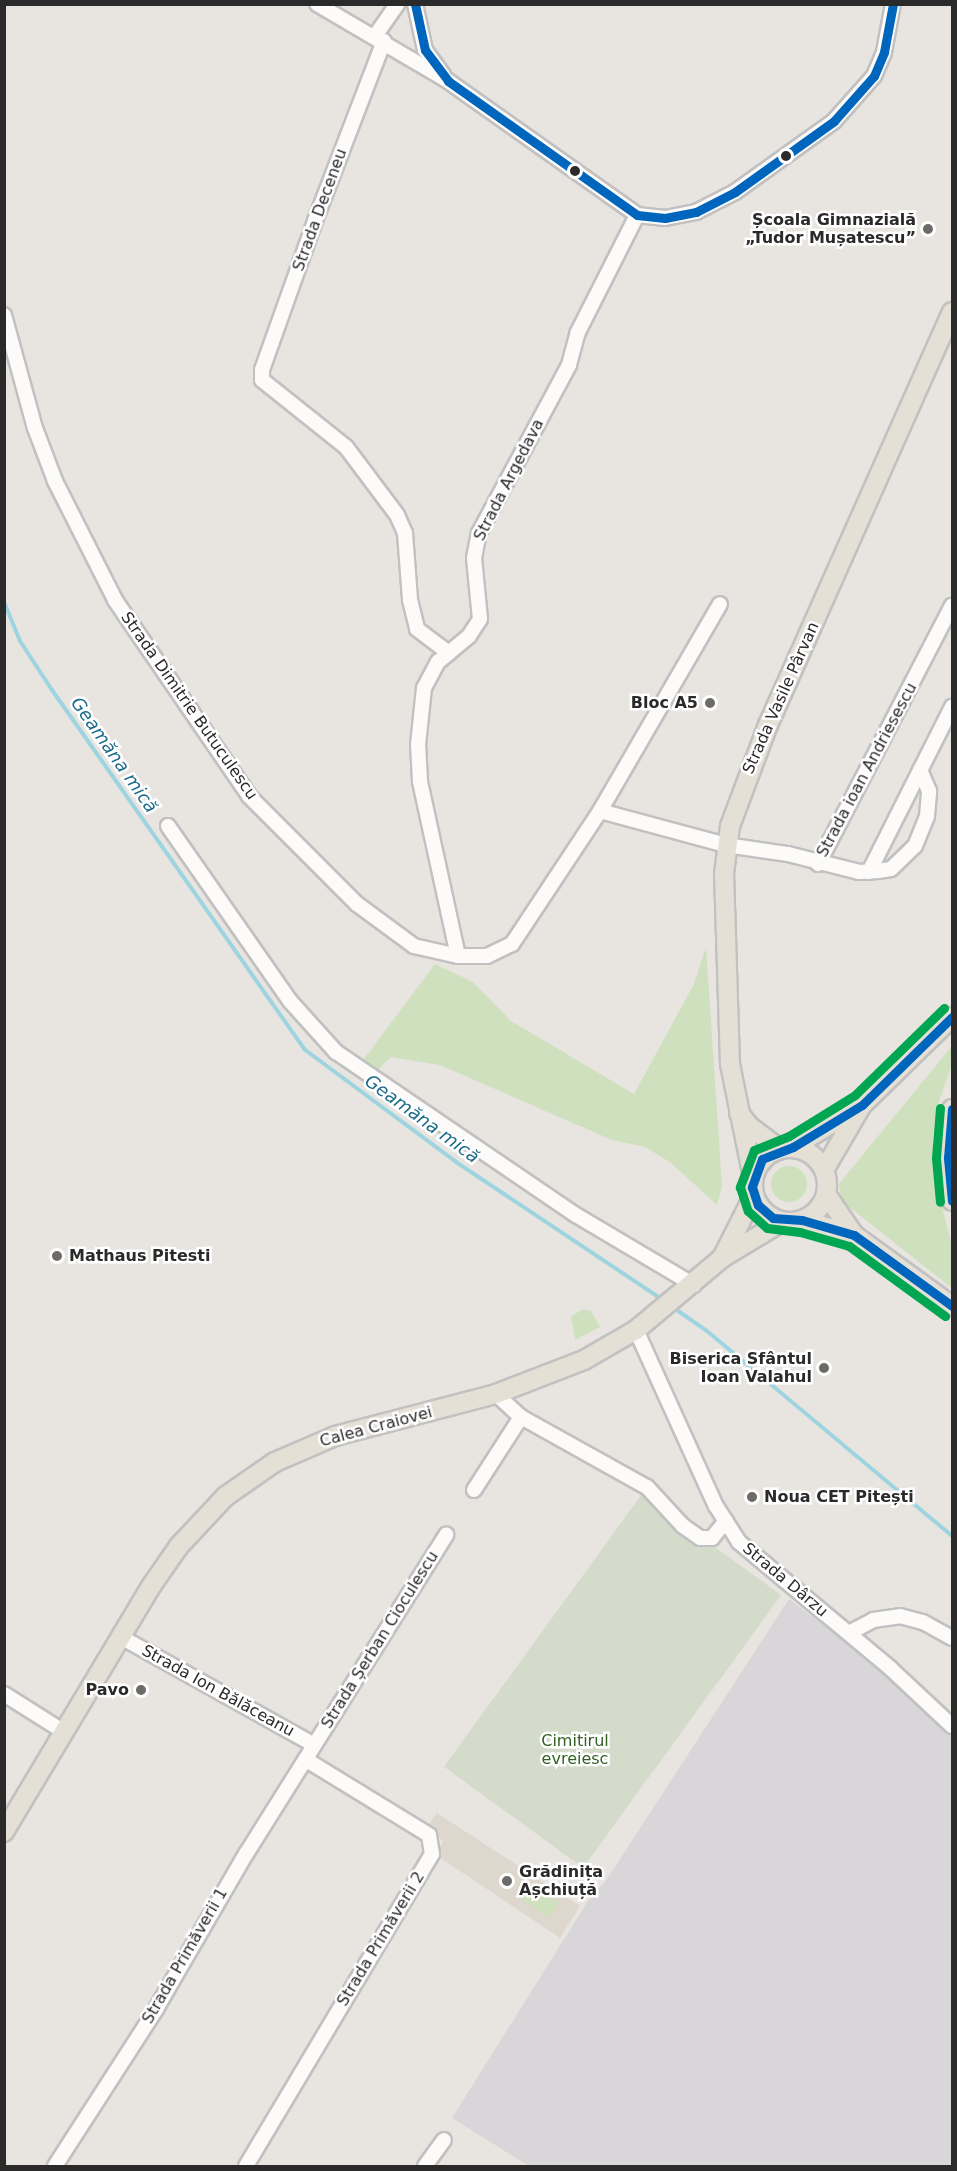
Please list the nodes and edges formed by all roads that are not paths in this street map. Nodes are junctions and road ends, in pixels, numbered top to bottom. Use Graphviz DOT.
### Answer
graph roads {
  1 [pos="316,4"];
  2 [pos="397,4"];
  3 [pos="415,4"];
  4 [pos="892,4"];
  5 [pos="380,38"];
  6 [pos="448,81"];
  7 [pos="637,215"];
  8 [pos="952,312"];
  9 [pos="4,315"];
  10 [pos="720,604"];
  11 [pos="952,606"];
  12 [pos="449,653"];
  13 [pos="952,707"];
  14 [pos="920,770"];
  15 [pos="600,811"];
  16 [pos="168,826"];
  17 [pos="726,845"];
  18 [pos="818,864"];
  19 [pos="869,872"];
  20 [pos="458,956"];
  21 [pos="952,1017"];
  22 [pos="862,1105"];
  23 [pos="952,1109"];
  24 [pos="737,1110"];
  25 [pos="786,1148"];
  26 [pos="824,1170"];
  27 [pos="753,1186"];
  28 [pos="826,1194"];
  29 [pos="952,1201"];
  30 [pos="802,1220"];
  31 [pos="783,1221"];
  32 [pos="854,1235"];
  33 [pos="722,1258"];
  34 [pos="689,1289"];
  35 [pos="952,1306"];
  36 [pos="636,1330"];
  37 [pos="496,1394"];
  38 [pos="521,1417"];
  39 [pos="474,1490"];
  40 [pos="726,1521"];
  41 [pos="446,1535"];
  42 [pos="849,1634"];
  43 [pos="121,1637"];
  44 [pos="952,1638"];
  45 [pos="4,1694"];
  46 [pos="952,1726"];
  47 [pos="64,1732"];
  48 [pos="314,1745"];
  49 [pos="305,1759"];
  50 [pos="4,1832"];
  51 [pos="444,2140"];
  52 [pos="55,2166"];
  53 [pos="246,2166"];
  54 [pos="425,2166"];
  1 -- 5 [label="street"];
  2 -- 5 [label="street, Strada Deceneu"];
  3 -- 6 [label="street"];
  4 -- 7 [label="street"];
  5 -- 6 [label="street"];
  5 -- 12 [label="street, Strada Deceneu"];
  6 -- 7 [label="street"];
  7 -- 12 [label="street, Strada Argedava"];
  8 -- 17 [label="main road, Strada Vasile Pârvan"];
  9 -- 20 [label="street, Strada Dimitrie Butuculescu"];
  10 -- 15 [label="street, Strada Dimitrie Butuculescu"];
  11 -- 18 [label="street, Strada ioan Andriesescu"];
  12 -- 20 [label="street, Strada Argedava"];
  13 -- 14 [label="street"];
  14 -- 19 [label="street"];
  14 -- 19 [label="street"];
  15 -- 17 [label="street, Strada ioan Andriesescu"];
  15 -- 20 [label="street, Strada Dimitrie Butuculescu"];
  16 -- 34 [label="street"];
  17 -- 18 [label="street, Strada ioan Andriesescu"];
  17 -- 24 [label="main road, Strada Vasile Pârvan"];
  18 -- 19 [label="street"];
  21 -- 22 [label="main road"];
  22 -- 25 [label="main road"];
  22 -- 26 [label="main road"];
  23 -- 29 [label="main road"];
  24 -- 25 [label="main road"];
  24 -- 27 [label="main road, Strada Vasile Pârvan"];
  25 -- 26 [label="main road"];
  25 -- 27 [label="main road"];
  26 -- 28 [label="main road"];
  27 -- 31 [label="main road"];
  27 -- 33 [label="main road"];
  28 -- 30 [label="main road"];
  28 -- 32 [label="main road"];
  30 -- 31 [label="main road"];
  30 -- 32 [label="main road"];
  31 -- 33 [label="main road"];
  32 -- 35 [label="main road"];
  33 -- 34 [label="main road, Calea Craiovei"];
  34 -- 36 [label="main road, Calea Craiovei"];
  36 -- 37 [label="main road, Calea Craiovei"];
  36 -- 40 [label="street, Strada Dârzu"];
  37 -- 38 [label="street"];
  37 -- 43 [label="main road, Calea Craiovei"];
  38 -- 39 [label="street"];
  38 -- 40 [label="street"];
  40 -- 42 [label="street, Strada Dârzu"];
  41 -- 48 [label="street, Strada Șerban Cioculescu"];
  42 -- 44 [label="street"];
  42 -- 46 [label="street, Strada Dârzu"];
  43 -- 47 [label="main road, Calea Craiovei"];
  43 -- 48 [label="street, Strada Ion Bălăceanu"];
  45 -- 47 [label="street"];
  47 -- 50 [label="main road, Calea Craiovei"];
  48 -- 49 [label="street, Strada Primăverii 1"];
  49 -- 52 [label="street, Strada Primăverii 1"];
  49 -- 53 [label="street, Strada Primăverii 2"];
  51 -- 54 [label="street"];
}
